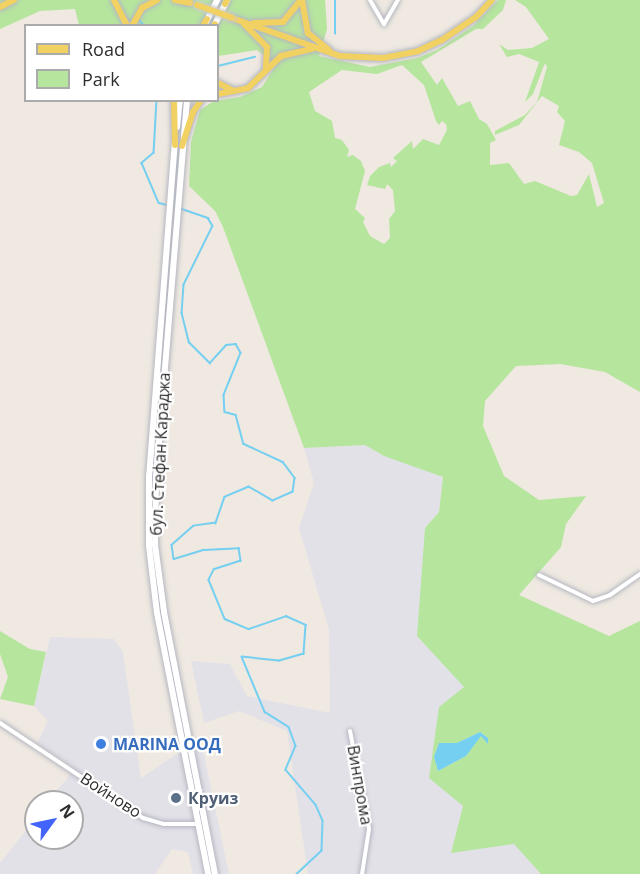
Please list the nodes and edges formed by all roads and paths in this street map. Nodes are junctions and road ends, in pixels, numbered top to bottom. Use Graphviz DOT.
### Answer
graph roads {
  1 [pos="14,0"];
  2 [pos="114,0"];
  3 [pos="157,0"];
  4 [pos="175,0"];
  5 [pos="181,0"];
  6 [pos="217,0"];
  7 [pos="301,0"];
  8 [pos="370,0"];
  9 [pos="398,0"];
  10 [pos="492,0"];
  11 [pos="226,1"];
  12 [pos="192,2"];
  13 [pos="0,7"];
  14 [pos="236,19"];
  15 [pos="205,23"];
  16 [pos="126,24"];
  17 [pos="133,24"];
  18 [pos="214,24"];
  19 [pos="322,50"];
  20 [pos="340,56"];
  21 [pos="264,75"];
  22 [pos="219,83"];
  23 [pos="237,91"];
  24 [pos="219,94"];
  25 [pos="174,102"];
  26 [pos="180,102"];
  27 [pos="187,102"];
  28 [pos="200,102"];
  29 [pos="175,145"];
  30 [pos="182,146"];
  31 [pos="640,574"];
  32 [pos="539,575"];
  33 [pos="0,723"];
  34 [pos="350,731"];
  35 [pos="202,823"];
  36 [pos="208,874"];
  37 [pos="215,874"];
  38 [pos="362,874"];
  1 -- 13 [label="main road"];
  2 -- 16 [label="main road"];
  3 -- 17 [label="main road"];
  4 -- 12 [label="main road"];
  5 -- 12 [label="main road"];
  6 -- 15 [label="main road"];
  7 -- 14 [label="main road"];
  7 -- 20 [label="main road"];
  8 -- 9 [label="street"];
  10 -- 20 [label="main road"];
  11 -- 18 [label="main road"];
  12 -- 14 [label="main road, bridge"];
  14 -- 19 [label="main road"];
  14 -- 21 [label="main road"];
  19 -- 20 [label="main road"];
  19 -- 21 [label="main road"];
  21 -- 23 [label="main road"];
  22 -- 23 [label="main road"];
  23 -- 24 [label="main road"];
  25 -- 29 [label="main road"];
  26 -- 29 [label="main road, бул. Стефан Караджа"];
  27 -- 30 [label="main road, бул. Стефан Караджа"];
  28 -- 30 [label="main road"];
  29 -- 35 [label="main road, бул. Стефан Караджа"];
  30 -- 35 [label="main road, бул. Стефан Караджа"];
  31 -- 32 [label="street"];
  33 -- 35 [label="street, Войново"];
  34 -- 38 [label="street, Винпрома"];
  35 -- 36 [label="main road, бул. Стефан Караджа"];
  35 -- 37 [label="main road, бул. Стефан Караджа"];
}
